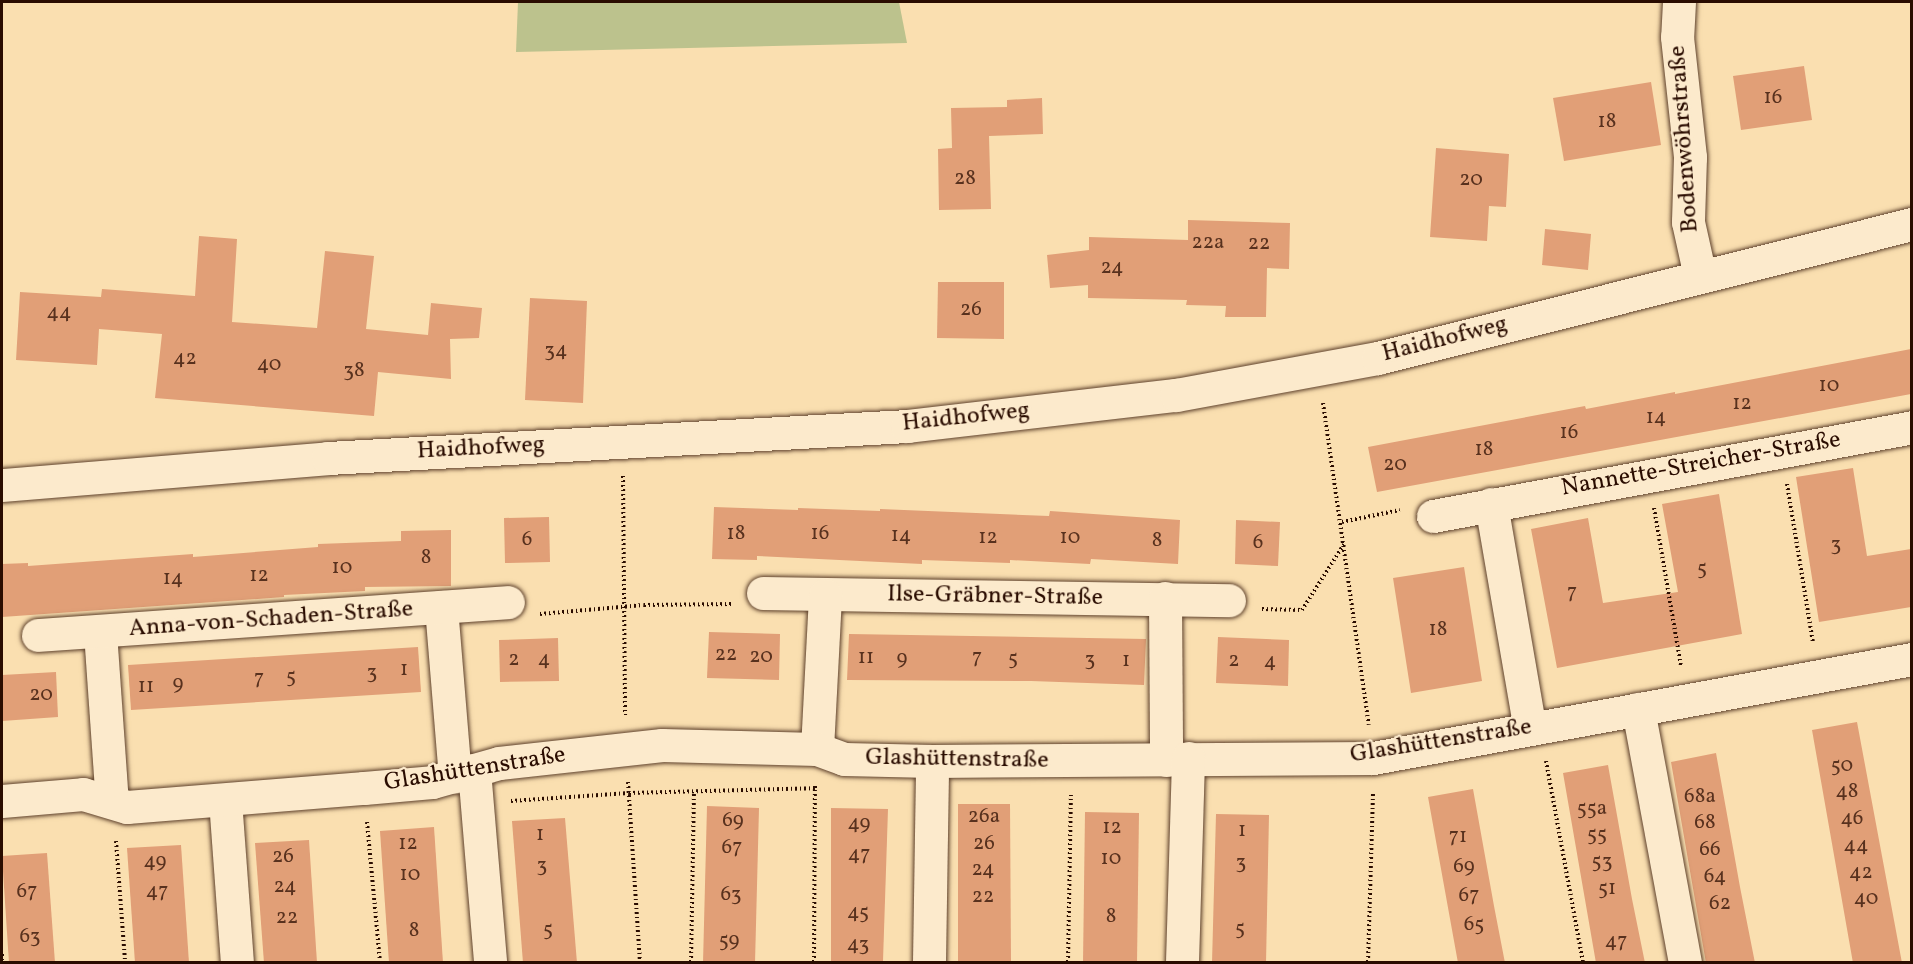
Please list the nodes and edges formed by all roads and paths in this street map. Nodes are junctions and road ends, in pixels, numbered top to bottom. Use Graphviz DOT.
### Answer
graph roads {
  1 [pos="1679,2"];
  2 [pos="1911,224"];
  3 [pos="1700,276"];
  4 [pos="1324,410"];
  5 [pos="1911,427"];
  6 [pos="623,442"];
  7 [pos="1782,450"];
  8 [pos="1649,475"];
  9 [pos="2,485"];
  10 [pos="1491,504"];
  11 [pos="1433,516"];
  12 [pos="1342,522"];
  13 [pos="1344,543"];
  14 [pos="763,593"];
  15 [pos="825,595"];
  16 [pos="1165,598"];
  17 [pos="1228,600"];
  18 [pos="508,602"];
  19 [pos="441,607"];
  20 [pos="624,608"];
  21 [pos="100,632"];
  22 [pos="38,635"];
  23 [pos="1814,646"];
  24 [pos="1911,659"];
  25 [pos="1682,670"];
  26 [pos="1638,709"];
  27 [pos="1535,728"];
  28 [pos="625,747"];
  29 [pos="817,749"];
  30 [pos="1373,758"];
  31 [pos="1177,759"];
  32 [pos="932,761"];
  33 [pos="1072,761"];
  34 [pos="465,772"];
  35 [pos="364,788"];
  36 [pos="815,788"];
  37 [pos="694,791"];
  38 [pos="628,793"];
  39 [pos="225,800"];
  40 [pos="2,801"];
  41 [pos="112,802"];
  42 [pos="477,804"];
  43 [pos="2,954"];
  44 [pos="2,963"];
  45 [pos="125,963"];
  46 [pos="237,963"];
  47 [pos="380,963"];
  48 [pos="490,963"];
  49 [pos="640,963"];
  50 [pos="691,963"];
  51 [pos="814,963"];
  52 [pos="928,963"];
  53 [pos="1068,963"];
  54 [pos="1182,963"];
  55 [pos="1368,963"];
  56 [pos="1582,963"];
  57 [pos="1685,963"];
  1 -- 3 [label="street, Bodenwöhrstraße"];
  2 -- 3 [label="street, Haidhofweg"];
  3 -- 6 [label="street, Haidhofweg"];
  4 -- 12 [label="path"];
  5 -- 7 [label="street, Nannette-Streicher-Straße"];
  6 -- 9 [label="street, Haidhofweg"];
  6 -- 20 [label="path"];
  7 -- 8 [label="street, Nannette-Streicher-Straße"];
  7 -- 23 [label="path"];
  8 -- 10 [label="street, Nannette-Streicher-Straße"];
  8 -- 25 [label="path"];
  10 -- 11 [label="street, Nannette-Streicher-Straße"];
  10 -- 27 [label="street"];
  11 -- 12 [label="path"];
  12 -- 13 [label="path"];
  13 -- 17 [label="path"];
  13 -- 30 [label="path"];
  14 -- 15 [label="street, Ilse-Gräbner-Straße"];
  14 -- 20 [label="path"];
  15 -- 16 [label="street, Ilse-Gräbner-Straße"];
  15 -- 29 [label="street"];
  16 -- 17 [label="street, Ilse-Gräbner-Straße"];
  16 -- 31 [label="street"];
  18 -- 19 [label="street, Anna-von-Schaden-Straße"];
  18 -- 20 [label="path"];
  19 -- 21 [label="street, Anna-von-Schaden-Straße"];
  19 -- 34 [label="street, Anna-von-Schaden-Straße"];
  20 -- 28 [label="path"];
  21 -- 22 [label="street, Anna-von-Schaden-Straße"];
  21 -- 41 [label="street, Anna-von-Schaden-Straße"];
  24 -- 26 [label="street, Glashüttenstraße"];
  26 -- 27 [label="street, Glashüttenstraße"];
  26 -- 57 [label="street"];
  27 -- 30 [label="street, Glashüttenstraße"];
  27 -- 56 [label="path"];
  28 -- 29 [label="street, Glashüttenstraße"];
  28 -- 34 [label="street, Glashüttenstraße"];
  28 -- 38 [label="path"];
  29 -- 32 [label="street, Glashüttenstraße"];
  29 -- 36 [label="path"];
  30 -- 31 [label="street, Glashüttenstraße"];
  30 -- 55 [label="path"];
  31 -- 33 [label="street, Glashüttenstraße"];
  31 -- 54 [label="street"];
  32 -- 33 [label="street, Glashüttenstraße"];
  32 -- 52 [label="street"];
  33 -- 53 [label="path"];
  34 -- 35 [label="street, Glashüttenstraße"];
  34 -- 42 [label="street, Anna-von-Schaden-Straße"];
  35 -- 39 [label="street, Glashüttenstraße"];
  35 -- 47 [label="path"];
  36 -- 37 [label="path"];
  36 -- 51 [label="path"];
  37 -- 38 [label="path"];
  37 -- 50 [label="path"];
  38 -- 42 [label="path"];
  38 -- 49 [label="path"];
  39 -- 41 [label="street, Glashüttenstraße"];
  39 -- 46 [label="street"];
  40 -- 41 [label="street, Glashüttenstraße"];
  41 -- 45 [label="path"];
  42 -- 48 [label="street, Anna-von-Schaden-Straße"];
  43 -- 44 [label="path"];
}
